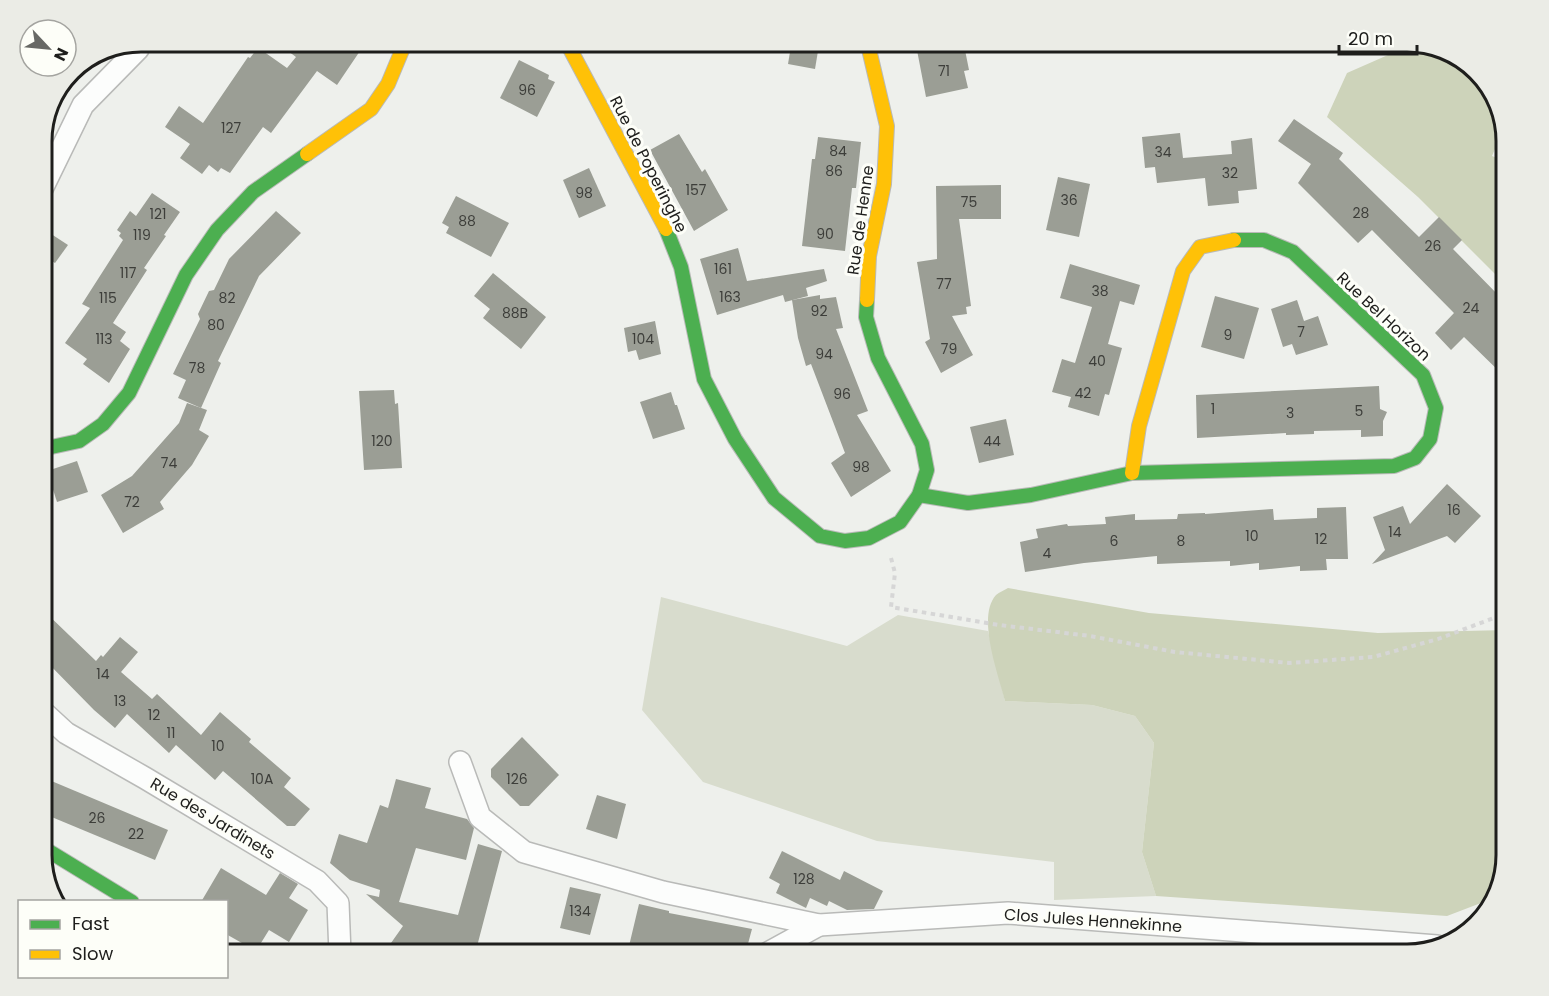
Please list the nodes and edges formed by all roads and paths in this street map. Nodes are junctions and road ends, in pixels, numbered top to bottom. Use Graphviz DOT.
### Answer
graph roads {
  1 [pos="401,52"];
  2 [pos="572,52"];
  3 [pos="870,52"];
  4 [pos="134,53"];
  5 [pos="53,166"];
  6 [pos="53,447"];
  7 [pos="1132,473"];
  8 [pos="919,495"];
  9 [pos="883,531"];
  10 [pos="1496,617"];
  11 [pos="53,721"];
  12 [pos="460,762"];
  13 [pos="53,854"];
  14 [pos="129,900"];
  15 [pos="819,925"];
  16 [pos="340,944"];
  17 [pos="784,944"];
  18 [pos="1409,944"];
  1 -- 6 [label="street"];
  2 -- 9 [label="street, Rue de Poperinghe"];
  3 -- 8 [label="street, Rue de Henne"];
  4 -- 5 [label="street"];
  7 -- 7 [label="street, Rue Bel Horizon"];
  7 -- 8 [label="street, Rue Bel Horizon"];
  8 -- 9 [label="street, Rue de Poperinghe"];
  9 -- 10 [label="path"];
  11 -- 16 [label="street, Rue des Jardinets"];
  12 -- 15 [label="street, Clos Jules Hennekinne"];
  13 -- 14 [label="street"];
  15 -- 17 [label="street, Clos Jules Hennekinne"];
  15 -- 18 [label="street, Clos Jules Hennekinne"];
}
